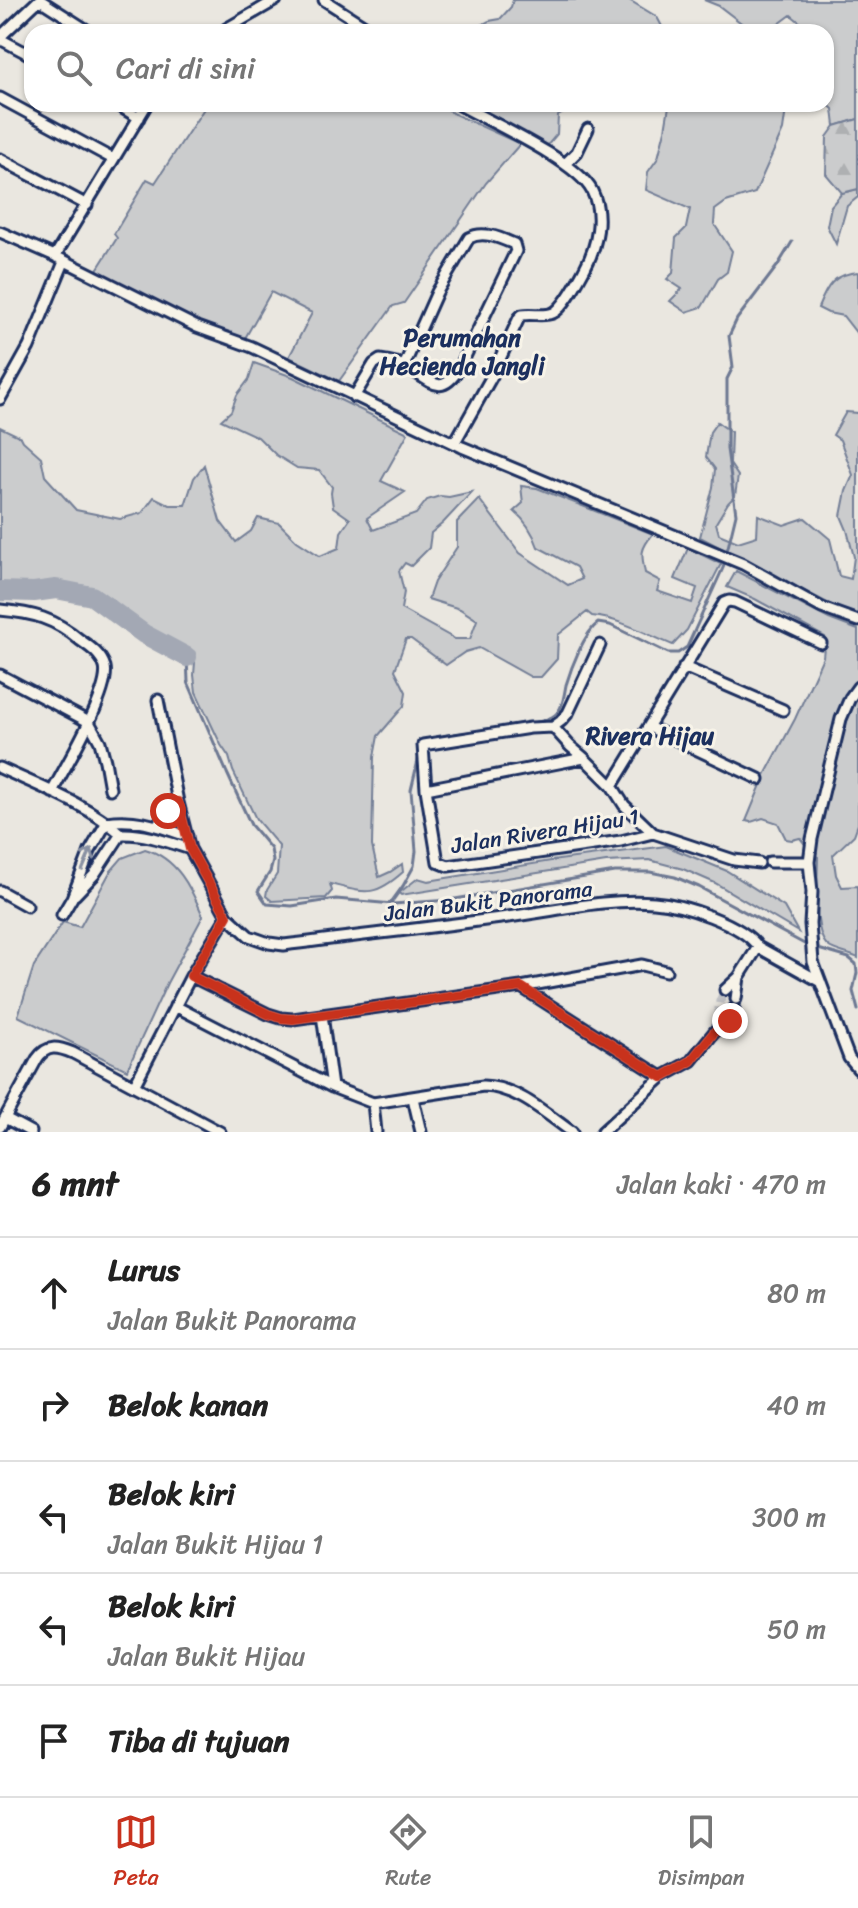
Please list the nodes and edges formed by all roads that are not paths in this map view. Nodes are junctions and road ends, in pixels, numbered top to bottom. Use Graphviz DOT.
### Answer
graph roads {
  1 [pos="40,0"];
  2 [pos="276,0"];
  3 [pos="324,0"];
  4 [pos="78,24"];
  5 [pos="235,24"];
  6 [pos="362,24"];
  7 [pos="0,38"];
  8 [pos="24,52"];
  9 [pos="0,98"];
  10 [pos="24,111"];
  11 [pos="26,112"];
  12 [pos="129,112"];
  13 [pos="142,112"];
  14 [pos="473,112"];
  15 [pos="139,118"];
  16 [pos="588,129"];
  17 [pos="0,159"];
  18 [pos="113,159"];
  19 [pos="566,163"];
  20 [pos="87,205"];
  21 [pos="0,232"];
  22 [pos="55,256"];
  23 [pos="64,262"];
  24 [pos="404,366"];
  25 [pos="354,397"];
  26 [pos="0,399"];
  27 [pos="455,442"];
  28 [pos="0,610"];
  29 [pos="858,621"];
  30 [pos="821,643"];
  31 [pos="600,645"];
  32 [pos="684,667"];
  33 [pos="0,675"];
  34 [pos="858,687"];
  35 [pos="158,700"];
  36 [pos="783,710"];
  37 [pos="89,722"];
  38 [pos="553,727"];
  39 [pos="649,727"];
  40 [pos="584,758"];
  41 [pos="0,768"];
  42 [pos="759,779"];
  43 [pos="612,786"];
  44 [pos="110,789"];
  45 [pos="426,789"];
  46 [pos="52,792"];
  47 [pos="178,802"];
  48 [pos="107,822"];
  49 [pos="157,825"];
  50 [pos="653,833"];
  51 [pos="121,834"];
  52 [pos="187,836"];
  53 [pos="190,849"];
  54 [pos="809,862"];
  55 [pos="0,891"];
  56 [pos="72,898"];
  57 [pos="27,906"];
  58 [pos="62,915"];
  59 [pos="227,916"];
  60 [pos="758,947"];
  61 [pos="666,971"];
  62 [pos="191,976"];
  63 [pos="739,977"];
  64 [pos="819,981"];
  65 [pos="521,987"];
  66 [pos="725,990"];
  67 [pos="175,1006"];
  68 [pos="322,1015"];
  69 [pos="858,1069"];
  70 [pos="662,1077"];
  71 [pos="134,1086"];
  72 [pos="332,1087"];
  73 [pos="413,1098"];
  74 [pos="373,1103"];
  75 [pos="2,1123"];
  76 [pos="31,1132"];
  77 [pos="220,1132"];
  78 [pos="376,1132"];
  79 [pos="421,1132"];
  80 [pos="572,1132"];
  81 [pos="602,1132"];
  1 -- 4 [label="street"];
  1 -- 7 [label="street"];
  2 -- 5 [label="street"];
  3 -- 6 [label="street"];
  7 -- 8 [label="street"];
  9 -- 10 [label="street"];
  11 -- 18 [label="street"];
  12 -- 15 [label="street"];
  13 -- 15 [label="street"];
  14 -- 19 [label="street"];
  15 -- 18 [label="street"];
  16 -- 19 [label="street"];
  17 -- 20 [label="street"];
  18 -- 20 [label="street"];
  19 -- 27 [label="street"];
  20 -- 22 [label="street"];
  21 -- 22 [label="street"];
  22 -- 23 [label="street"];
  23 -- 25 [label="street"];
  23 -- 26 [label="street"];
  24 -- 24 [label="street"];
  24 -- 25 [label="street"];
  25 -- 27 [label="street"];
  27 -- 29 [label="street"];
  28 -- 37 [label="street"];
  30 -- 32 [label="street"];
  31 -- 38 [label="street"];
  32 -- 36 [label="street"];
  32 -- 39 [label="street"];
  33 -- 37 [label="street"];
  34 -- 54 [label="street"];
  35 -- 47 [label="street, Jalan Bukit Panorama"];
  37 -- 44 [label="street"];
  37 -- 46 [label="street"];
  38 -- 40 [label="street, Jalan Rivera Hijau 1"];
  38 -- 45 [label="street"];
  39 -- 42 [label="street"];
  39 -- 43 [label="street"];
  40 -- 43 [label="street, Jalan Rivera Hijau 1"];
  40 -- 45 [label="street"];
  41 -- 46 [label="street"];
  43 -- 50 [label="street, Jalan Rivera Hijau 1"];
  45 -- 50 [label="street, Jalan Rivera Hijau 1"];
  46 -- 48 [label="street"];
  47 -- 49 [label="street"];
  47 -- 52 [label="street, Jalan Bukit Panorama"];
  48 -- 49 [label="street"];
  48 -- 51 [label="street"];
  56 -- 48 [label="street, one-way"];
  49 -- 52 [label="street"];
  50 -- 54 [label="street, Jalan Rivera Hijau 1"];
  51 -- 53 [label="street"];
  51 -- 56 [label="street"];
  52 -- 53 [label="street, Jalan Bukit Panorama"];
  53 -- 59 [label="street, Jalan Bukit Panorama"];
  54 -- 64 [label="street"];
  55 -- 57 [label="street"];
  56 -- 58 [label="street"];
  59 -- 60 [label="street, Jalan Bukit Panorama"];
  59 -- 62 [label="street"];
  60 -- 63 [label="street"];
  60 -- 64 [label="street, Jalan Bukit Panorama"];
  61 -- 65 [label="street"];
  62 -- 67 [label="street"];
  62 -- 68 [label="street"];
  63 -- 66 [label="street"];
  63 -- 70 [label="street"];
  64 -- 69 [label="street"];
  65 -- 68 [label="street"];
  65 -- 70 [label="street"];
  67 -- 71 [label="street"];
  67 -- 72 [label="street"];
  68 -- 72 [label="street"];
  70 -- 81 [label="street"];
  71 -- 75 [label="street"];
  71 -- 77 [label="street"];
  72 -- 74 [label="street"];
  73 -- 74 [label="street"];
  73 -- 79 [label="street"];
  73 -- 80 [label="street"];
  74 -- 78 [label="street"];
  75 -- 76 [label="street"];
}
